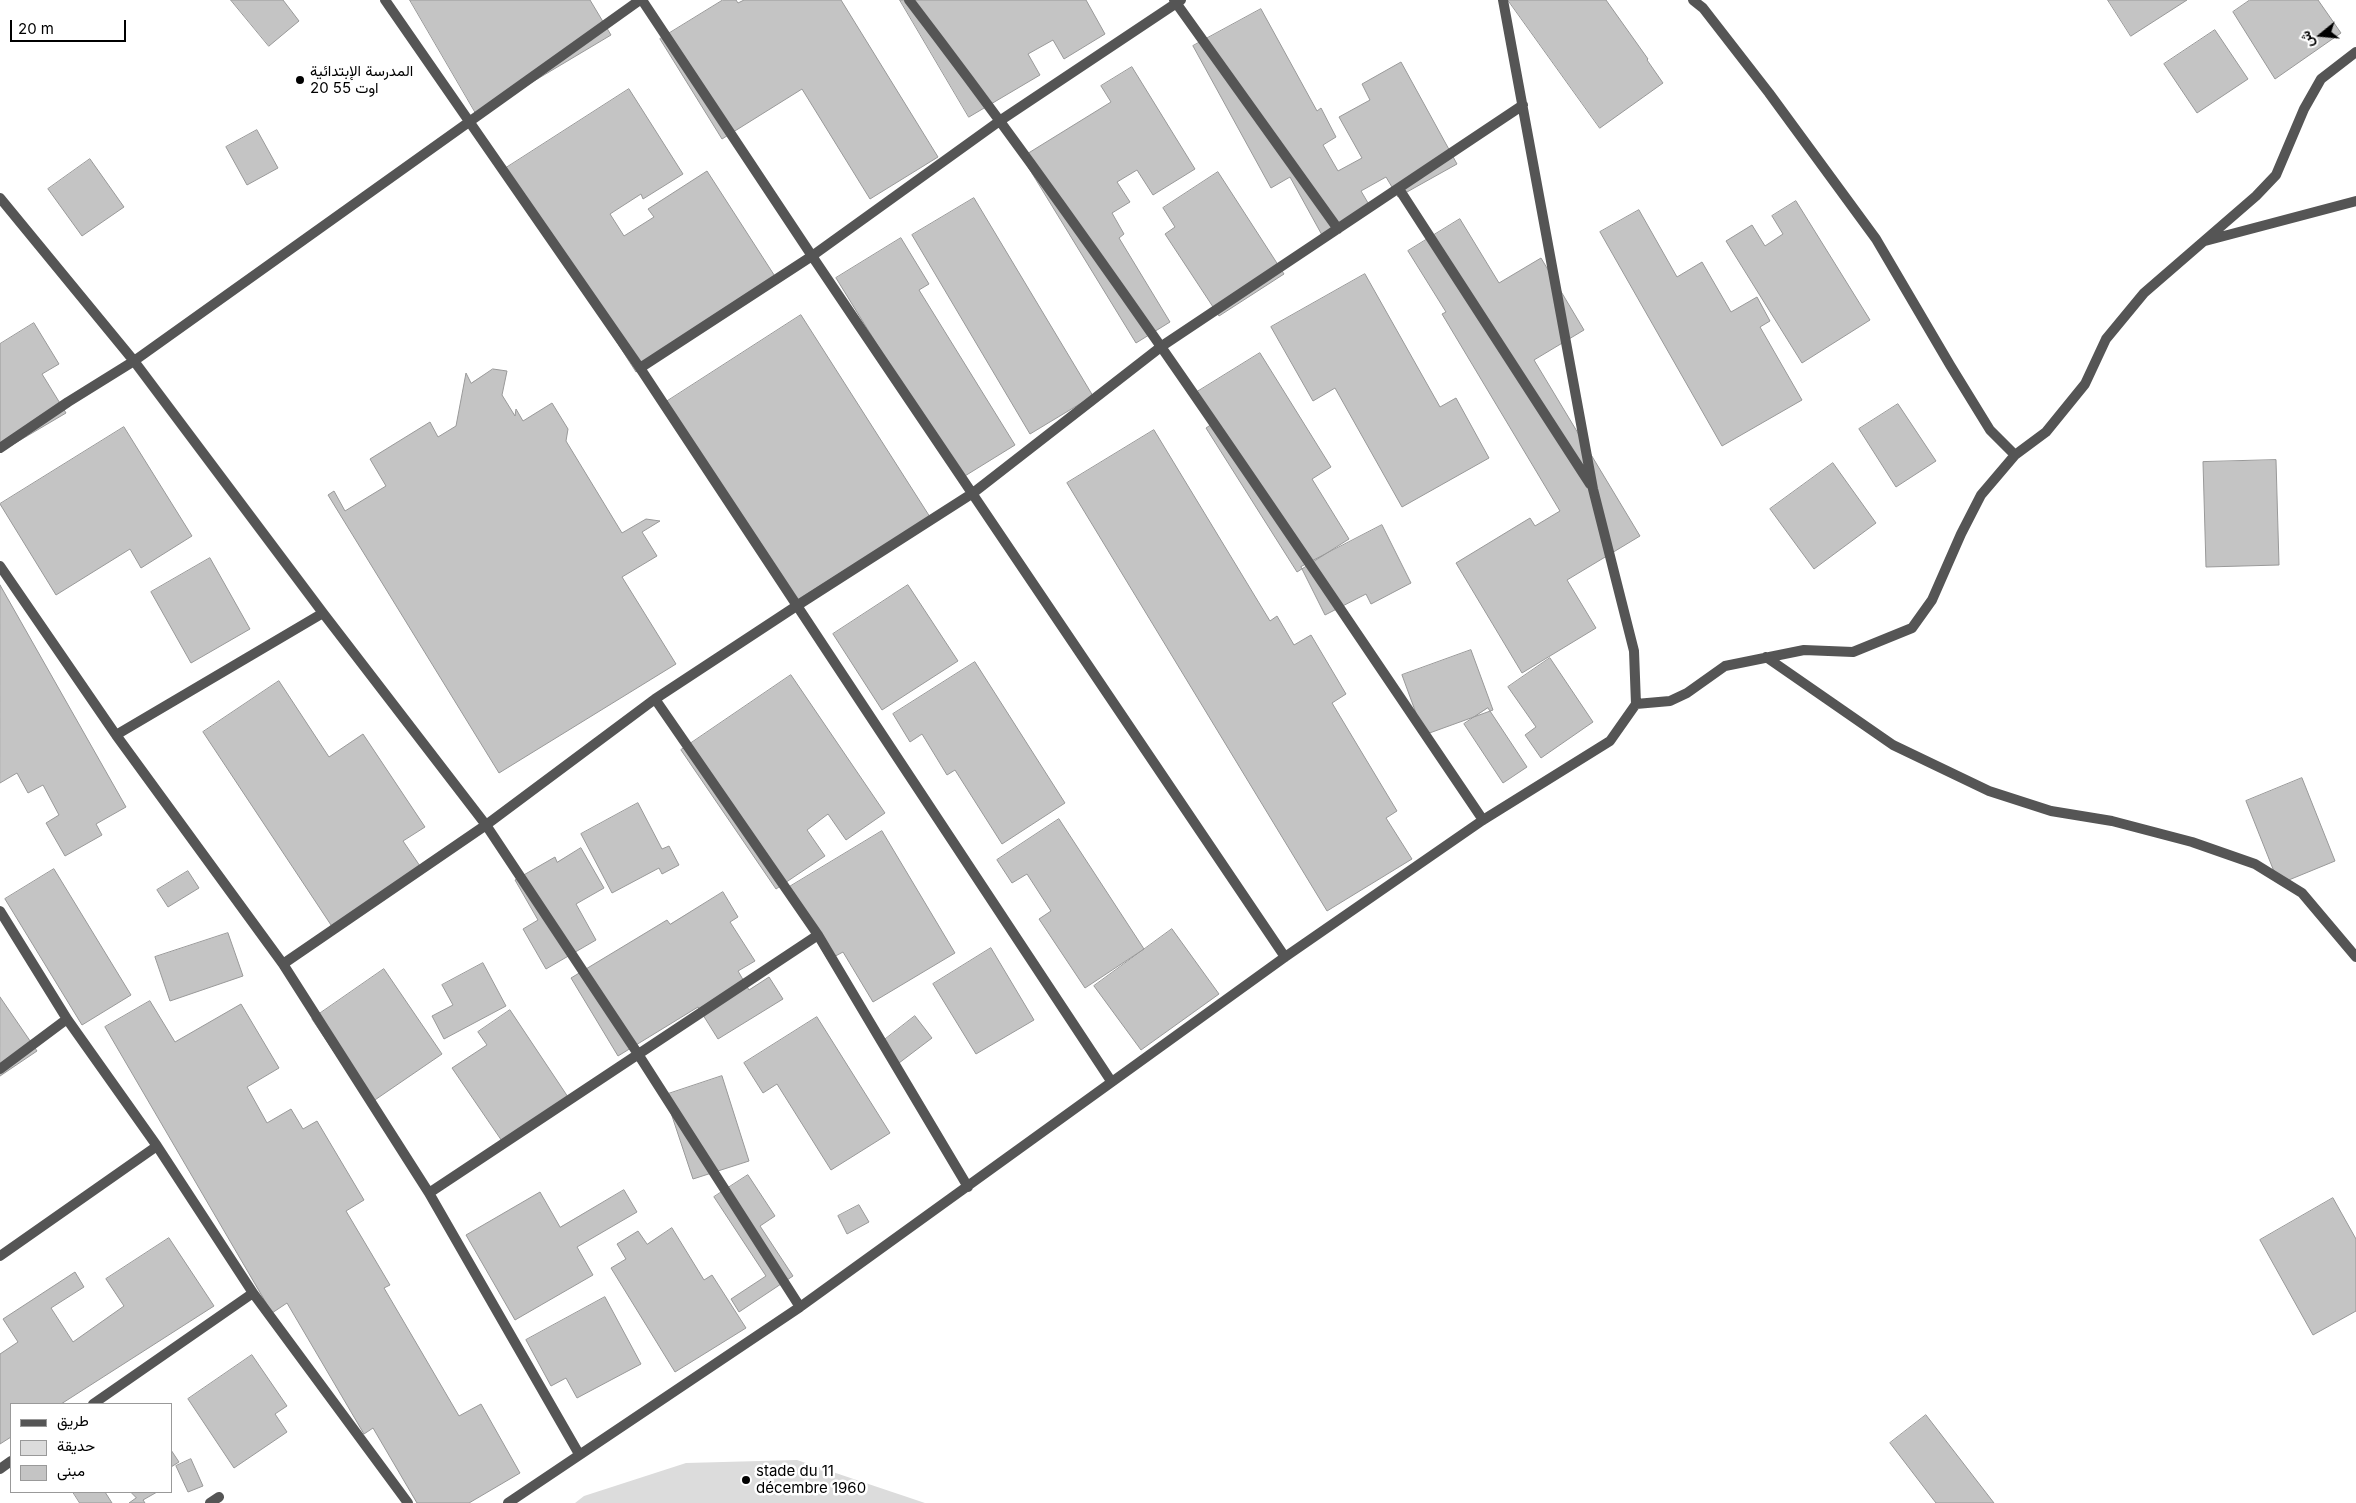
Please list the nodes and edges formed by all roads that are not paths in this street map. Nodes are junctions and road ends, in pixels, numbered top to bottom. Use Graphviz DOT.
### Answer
graph roads {
  1 [pos="385,0"];
  2 [pos="641,0"];
  3 [pos="909,0"];
  4 [pos="1503,0"];
  5 [pos="1693,0"];
  6 [pos="1177,1"];
  7 [pos="2356,52"];
  8 [pos="1523,105"];
  9 [pos="1001,120"];
  10 [pos="469,122"];
  11 [pos="1398,189"];
  12 [pos="0,198"];
  13 [pos="2356,201"];
  14 [pos="1338,229"];
  15 [pos="2201,242"];
  16 [pos="812,256"];
  17 [pos="1162,346"];
  18 [pos="134,361"];
  19 [pos="640,368"];
  20 [pos="0,448"];
  21 [pos="2015,455"];
  22 [pos="1593,489"];
  23 [pos="973,493"];
  24 [pos="0,566"];
  25 [pos="798,605"];
  26 [pos="323,613"];
  27 [pos="1766,657"];
  28 [pos="656,699"];
  29 [pos="1636,704"];
  30 [pos="116,735"];
  31 [pos="1483,820"];
  32 [pos="486,826"];
  33 [pos="0,911"];
  34 [pos="818,935"];
  35 [pos="1285,957"];
  36 [pos="2356,957"];
  37 [pos="283,964"];
  38 [pos="67,1019"];
  39 [pos="638,1054"];
  40 [pos="0,1069"];
  41 [pos="1111,1081"];
  42 [pos="157,1146"];
  43 [pos="968,1187"];
  44 [pos="429,1193"];
  45 [pos="0,1256"];
  46 [pos="253,1293"];
  47 [pos="800,1307"];
  48 [pos="94,1403"];
  49 [pos="579,1454"];
  50 [pos="408,1503"];
  51 [pos="508,1503"];
  1 -- 10 [label="street"];
  2 -- 10 [label="street"];
  2 -- 16 [label="street"];
  3 -- 9 [label="street"];
  4 -- 8 [label="street"];
  5 -- 21 [label="street"];
  6 -- 9 [label="street"];
  6 -- 14 [label="street"];
  7 -- 15 [label="street"];
  8 -- 11 [label="street"];
  8 -- 22 [label="street"];
  9 -- 16 [label="street"];
  9 -- 17 [label="street"];
  10 -- 18 [label="street"];
  10 -- 19 [label="street"];
  11 -- 14 [label="street"];
  11 -- 22 [label="street"];
  12 -- 18 [label="street"];
  13 -- 15 [label="street"];
  14 -- 17 [label="street"];
  15 -- 21 [label="street"];
  16 -- 19 [label="street"];
  16 -- 23 [label="street"];
  17 -- 23 [label="street"];
  17 -- 31 [label="street"];
  18 -- 20 [label="street"];
  18 -- 26 [label="street"];
  19 -- 25 [label="street"];
  21 -- 27 [label="street"];
  22 -- 29 [label="street"];
  23 -- 25 [label="street"];
  23 -- 35 [label="street"];
  24 -- 30 [label="street"];
  25 -- 28 [label="street"];
  25 -- 41 [label="street"];
  26 -- 30 [label="street"];
  26 -- 32 [label="street"];
  27 -- 29 [label="street"];
  27 -- 36 [label="street"];
  28 -- 32 [label="street"];
  28 -- 34 [label="street"];
  29 -- 31 [label="street"];
  30 -- 37 [label="street"];
  31 -- 35 [label="street"];
  32 -- 37 [label="street"];
  32 -- 39 [label="street"];
  33 -- 38 [label="street"];
  34 -- 39 [label="street"];
  34 -- 43 [label="street"];
  35 -- 41 [label="street"];
  37 -- 44 [label="street"];
  38 -- 40 [label="street"];
  38 -- 42 [label="street"];
  39 -- 44 [label="street"];
  39 -- 47 [label="street"];
  41 -- 43 [label="street"];
  42 -- 45 [label="street"];
  42 -- 46 [label="street"];
  43 -- 47 [label="street"];
  44 -- 49 [label="street"];
  46 -- 48 [label="street"];
  46 -- 50 [label="street"];
  47 -- 49 [label="street"];
  49 -- 51 [label="street"];
}
